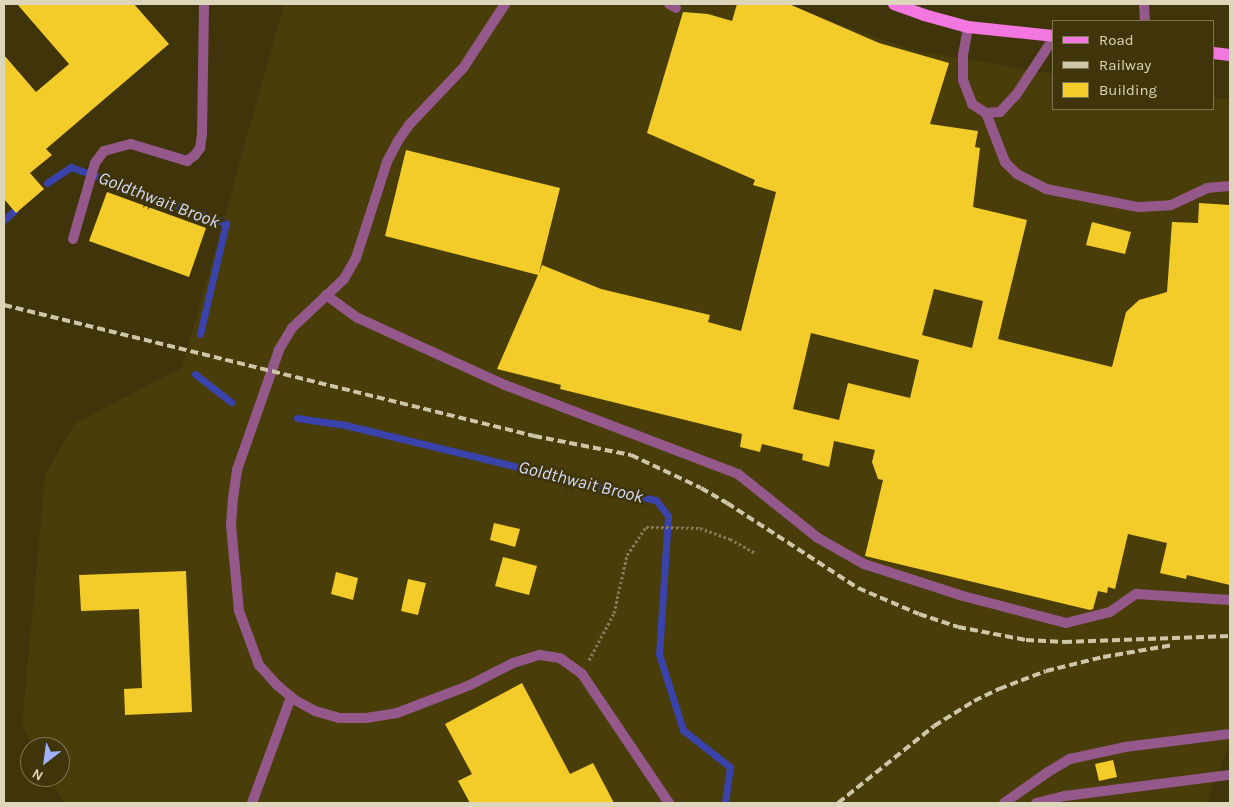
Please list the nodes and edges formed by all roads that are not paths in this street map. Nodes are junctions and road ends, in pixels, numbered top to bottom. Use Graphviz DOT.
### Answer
graph roads {
  1 [pos="204,4"];
  2 [pos="505,4"];
  3 [pos="894,4"];
  4 [pos="1144,4"];
  5 [pos="1146,20"];
  6 [pos="968,27"];
  7 [pos="1052,38"];
  8 [pos="1052,40"];
  9 [pos="1214,53"];
  10 [pos="1230,55"];
  11 [pos="986,113"];
  12 [pos="1230,186"];
  13 [pos="73,239"];
  14 [pos="326,295"];
  15 [pos="1230,600"];
  16 [pos="291,697"];
  17 [pos="1230,734"];
  18 [pos="1230,775"];
  19 [pos="252,803"];
  20 [pos="669,803"];
  21 [pos="1004,803"];
  22 [pos="1036,803"];
  1 -- 13 [label="street"];
  2 -- 14 [label="street"];
  3 -- 6 [label="main road"];
  4 -- 5 [label="street"];
  6 -- 7 [label="main road"];
  6 -- 11 [label="street"];
  8 -- 11 [label="street"];
  9 -- 10 [label="main road"];
  11 -- 12 [label="street"];
  14 -- 15 [label="street"];
  14 -- 16 [label="street"];
  16 -- 19 [label="street"];
  16 -- 20 [label="street"];
  17 -- 21 [label="street"];
  18 -- 22 [label="street"];
}
